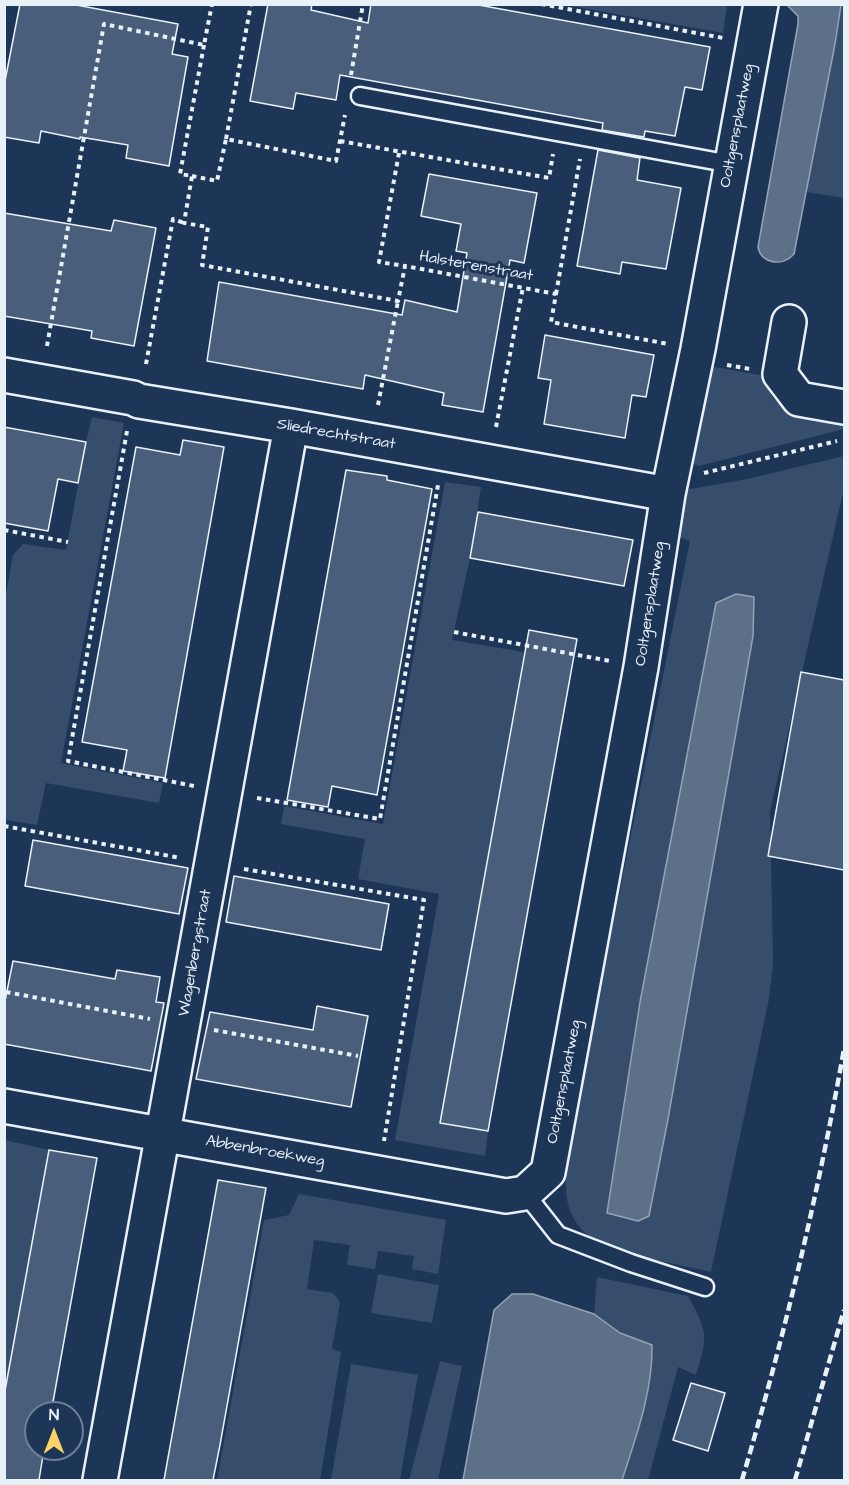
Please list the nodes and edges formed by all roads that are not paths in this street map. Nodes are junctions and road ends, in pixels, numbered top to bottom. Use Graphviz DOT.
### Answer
graph roads {
  1 [pos="761,4"];
  2 [pos="355,89"];
  3 [pos="731,164"];
  4 [pos="789,322"];
  5 [pos="4,375"];
  6 [pos="844,408"];
  7 [pos="291,426"];
  8 [pos="670,488"];
  9 [pos="4,1106"];
  10 [pos="163,1134"];
  11 [pos="525,1193"];
  12 [pos="705,1287"];
  13 [pos="100,1480"];
  1 -- 3 [label="street, Ooltgensplaatweg"];
  2 -- 3 [label="lane"];
  3 -- 8 [label="street, Ooltgensplaatweg"];
  4 -- 6 [label="street"];
  5 -- 7 [label="street, Sliedrechtstraat"];
  7 -- 8 [label="street, Sliedrechtstraat"];
  7 -- 10 [label="street, Wagenbergstraat"];
  8 -- 11 [label="street, Ooltgensplaatweg"];
  9 -- 10 [label="street, Abbenbroekweg"];
  10 -- 11 [label="street, Abbenbroekweg"];
  10 -- 13 [label="street, Wagenbergstraat"];
  11 -- 12 [label="lane"];
}
